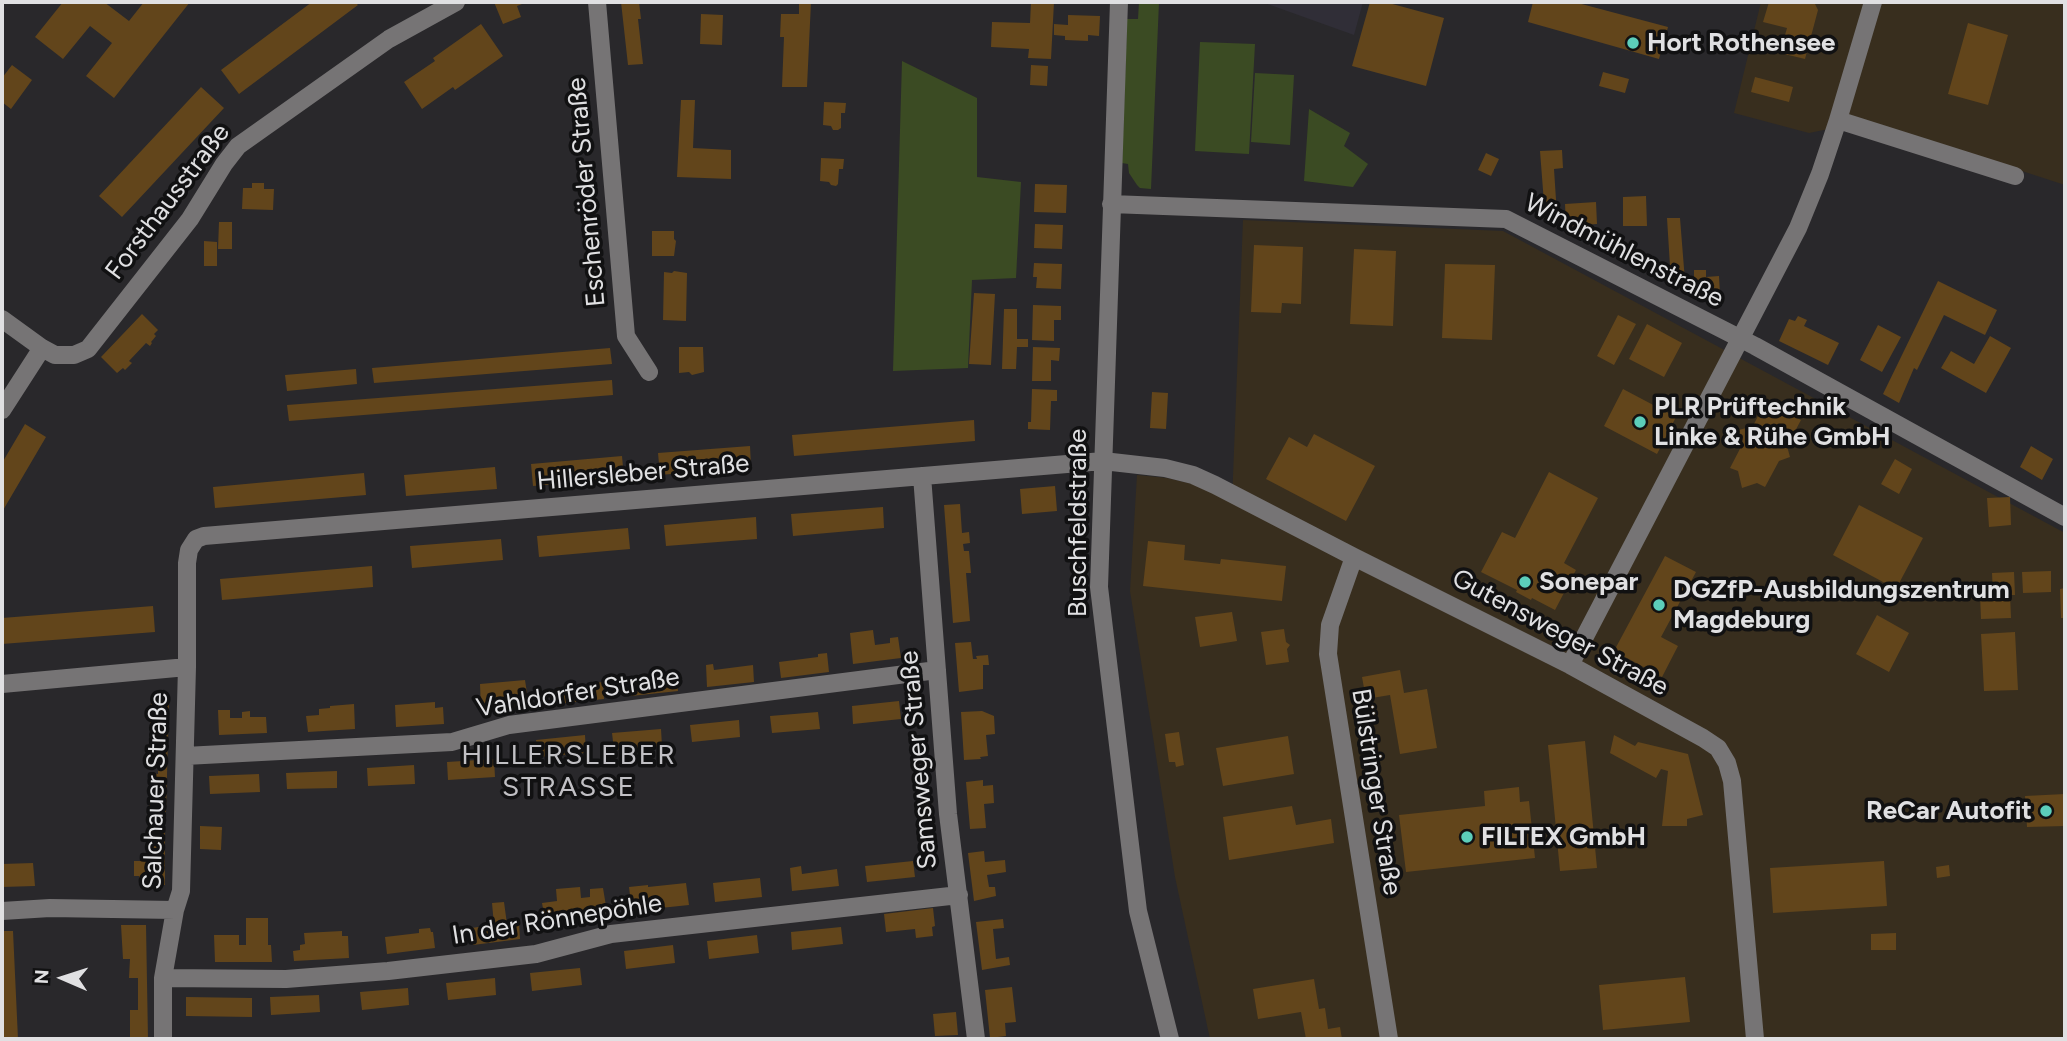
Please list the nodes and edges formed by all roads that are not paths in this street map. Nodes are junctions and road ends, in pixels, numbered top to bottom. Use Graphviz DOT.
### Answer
graph roads {
  1 [pos="456,2"];
  2 [pos="597,2"];
  3 [pos="1119,2"];
  4 [pos="1873,2"];
  5 [pos="1838,120"];
  6 [pos="2015,176"];
  7 [pos="1111,204"];
  8 [pos="2,319"];
  9 [pos="1741,339"];
  10 [pos="42,348"];
  11 [pos="649,372"];
  12 [pos="2,410"];
  13 [pos="1103,461"];
  14 [pos="922,476"];
  15 [pos="2065,517"];
  16 [pos="191,545"];
  17 [pos="1354,557"];
  18 [pos="1570,665"];
  19 [pos="187,667"];
  20 [pos="937,670"];
  21 [pos="2,684"];
  22 [pos="185,756"];
  23 [pos="959,895"];
  24 [pos="175,910"];
  25 [pos="2,911"];
  26 [pos="163,978"];
  27 [pos="163,1039"];
  28 [pos="976,1039"];
  29 [pos="1170,1039"];
  30 [pos="1389,1039"];
  31 [pos="1755,1039"];
  1 -- 10 [label="street, Forsthausstraße"];
  2 -- 11 [label="street, Eschenröder Straße"];
  3 -- 7 [label="street, Buschfeldstraße"];
  4 -- 5 [label="street"];
  5 -- 6 [label="street"];
  5 -- 9 [label="street"];
  7 -- 9 [label="street, Windmühlenstraße"];
  7 -- 13 [label="street, Buschfeldstraße"];
  8 -- 10 [label="street, Forsthausstraße"];
  9 -- 15 [label="street, Windmühlenstraße"];
  9 -- 18 [label="street"];
  10 -- 12 [label="street"];
  13 -- 14 [label="street, Hillersleber Straße"];
  13 -- 17 [label="street, Gutensweger Straße"];
  13 -- 29 [label="street, Buschfeldstraße"];
  14 -- 16 [label="street, Hillersleber Straße"];
  14 -- 20 [label="street, Samsweger Straße"];
  16 -- 19 [label="street, Salchauer Straße"];
  17 -- 18 [label="street, Gutensweger Straße"];
  17 -- 30 [label="street, Bülstringer Straße"];
  18 -- 31 [label="street, Gutensweger Straße"];
  19 -- 21 [label="street"];
  19 -- 22 [label="street, Salchauer Straße"];
  20 -- 22 [label="street, Vahldorfer Straße"];
  20 -- 23 [label="street, Samsweger Straße"];
  22 -- 24 [label="street, Salchauer Straße"];
  23 -- 26 [label="street, In der Rönnepöhle"];
  23 -- 28 [label="street, Samsweger Straße"];
  24 -- 25 [label="street"];
  24 -- 26 [label="street, Salchauer Straße"];
  26 -- 27 [label="street, Salchauer Straße"];
}
